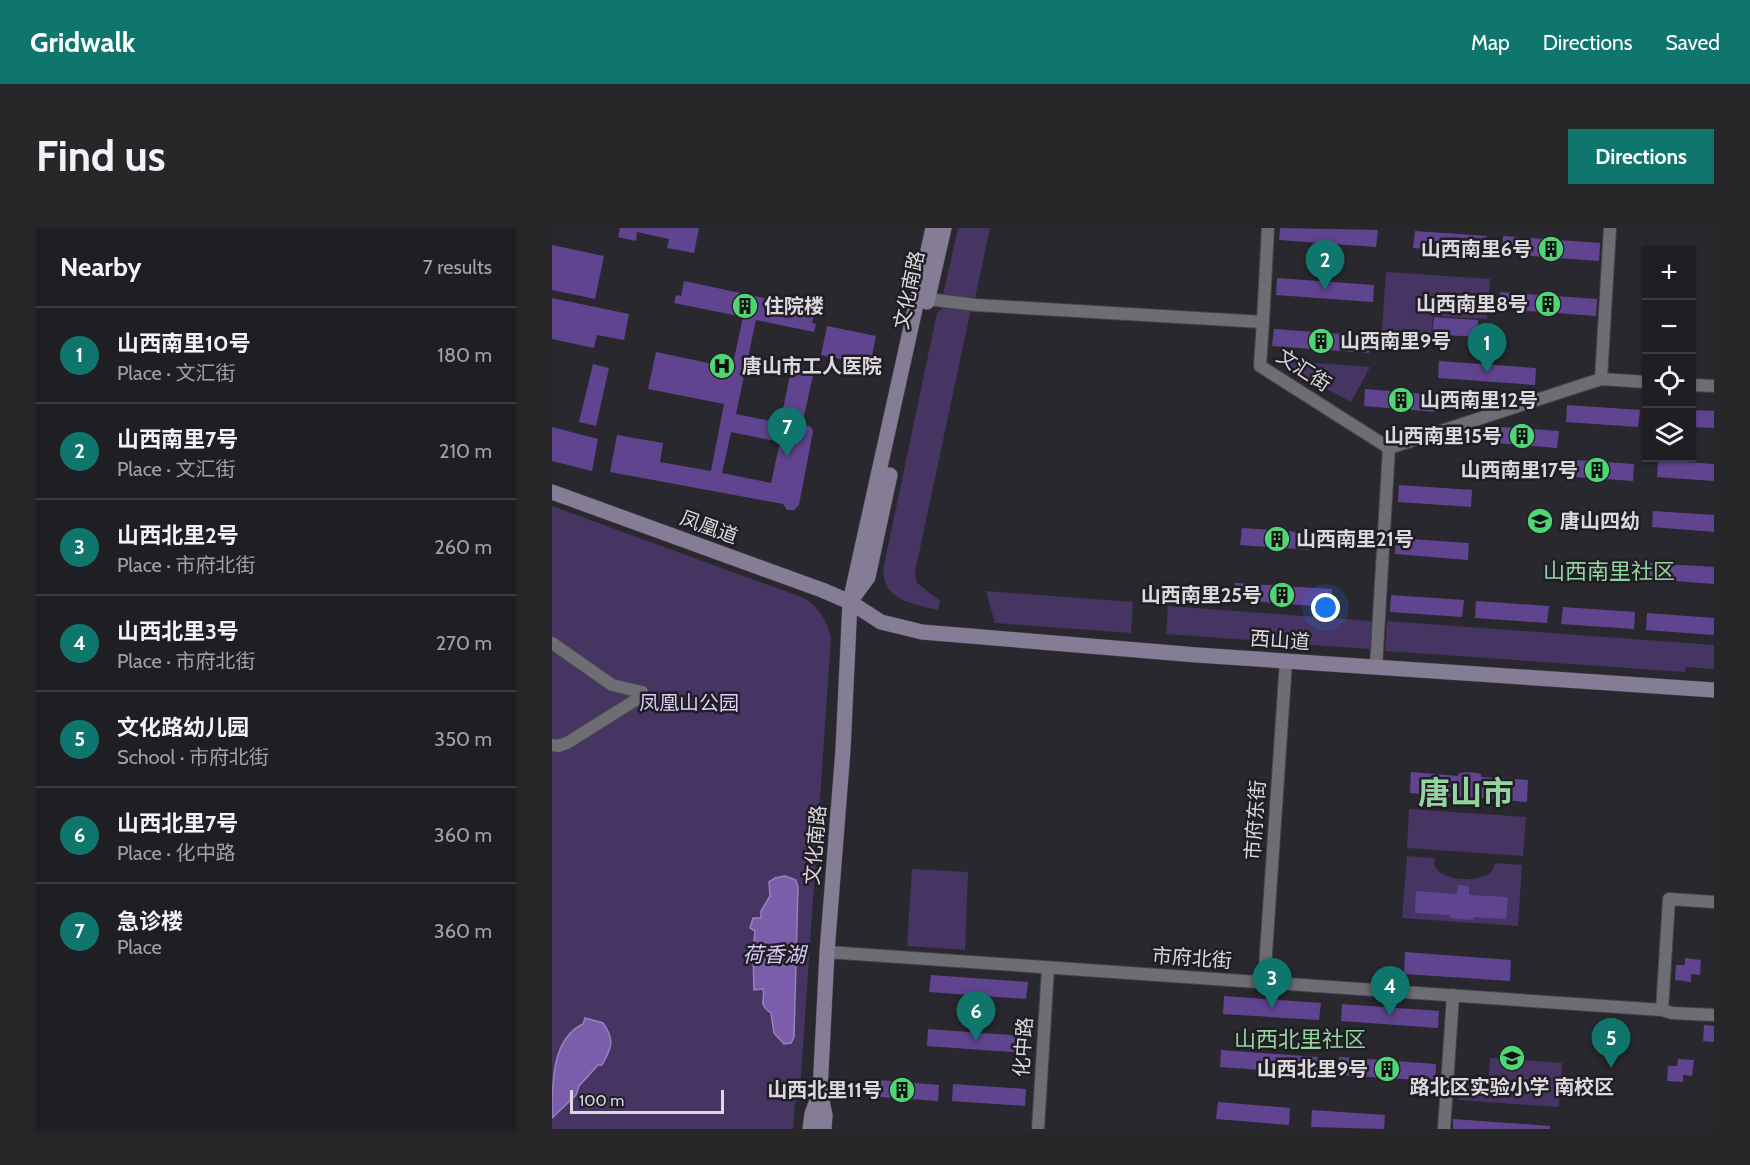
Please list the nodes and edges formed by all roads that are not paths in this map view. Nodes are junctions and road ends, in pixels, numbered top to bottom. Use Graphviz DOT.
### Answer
graph roads {
  1 [pos="933,228"];
  2 [pos="944,228"];
  3 [pos="1268,228"];
  4 [pos="1611,228"];
  5 [pos="928,299"];
  6 [pos="1263,322"];
  7 [pos="1601,379"];
  8 [pos="1642,382"];
  9 [pos="1696,385"];
  10 [pos="1714,386"];
  11 [pos="1389,448"];
  12 [pos="552,492"];
  13 [pos="850,602"];
  14 [pos="552,643"];
  15 [pos="1286,661"];
  16 [pos="1376,667"];
  17 [pos="1714,690"];
  18 [pos="552,745"];
  19 [pos="1714,902"];
  20 [pos="827,952"];
  21 [pos="1048,968"];
  22 [pos="1264,982"];
  23 [pos="1453,995"];
  24 [pos="1662,1010"];
  25 [pos="1714,1010"];
  26 [pos="1714,1016"];
  27 [pos="820,1092"];
  28 [pos="810,1129"];
  29 [pos="824,1129"];
  30 [pos="1038,1129"];
  31 [pos="1444,1129"];
  1 -- 13 [label="street, 文化南路"];
  2 -- 5 [label="street, 文化南路"];
  3 -- 6 [label="street"];
  4 -- 7 [label="street"];
  5 -- 6 [label="street"];
  5 -- 13 [label="street, 文化南路"];
  6 -- 11 [label="street, 文汇街"];
  7 -- 8 [label="street"];
  7 -- 11 [label="street"];
  9 -- 10 [label="street"];
  11 -- 16 [label="street"];
  12 -- 13 [label="street, 凤凰道"];
  13 -- 15 [label="street, 西山道"];
  13 -- 20 [label="street, 文化南路"];
  14 -- 18 [label="street"];
  15 -- 16 [label="street, 西山道"];
  15 -- 22 [label="street, 市府东街"];
  16 -- 17 [label="street, 西山道"];
  19 -- 24 [label="street"];
  20 -- 21 [label="street, 市府北街"];
  20 -- 27 [label="street, 文化南路"];
  21 -- 22 [label="street, 市府北街"];
  21 -- 30 [label="street, 化中路"];
  22 -- 23 [label="street, 市府北街"];
  23 -- 24 [label="street, 市府北街"];
  23 -- 31 [label="street"];
  24 -- 25 [label="street, 市府北街"];
  24 -- 26 [label="street, 市府北街"];
  27 -- 28 [label="street, 文化南路"];
  27 -- 29 [label="street, 文化南路"];
}
